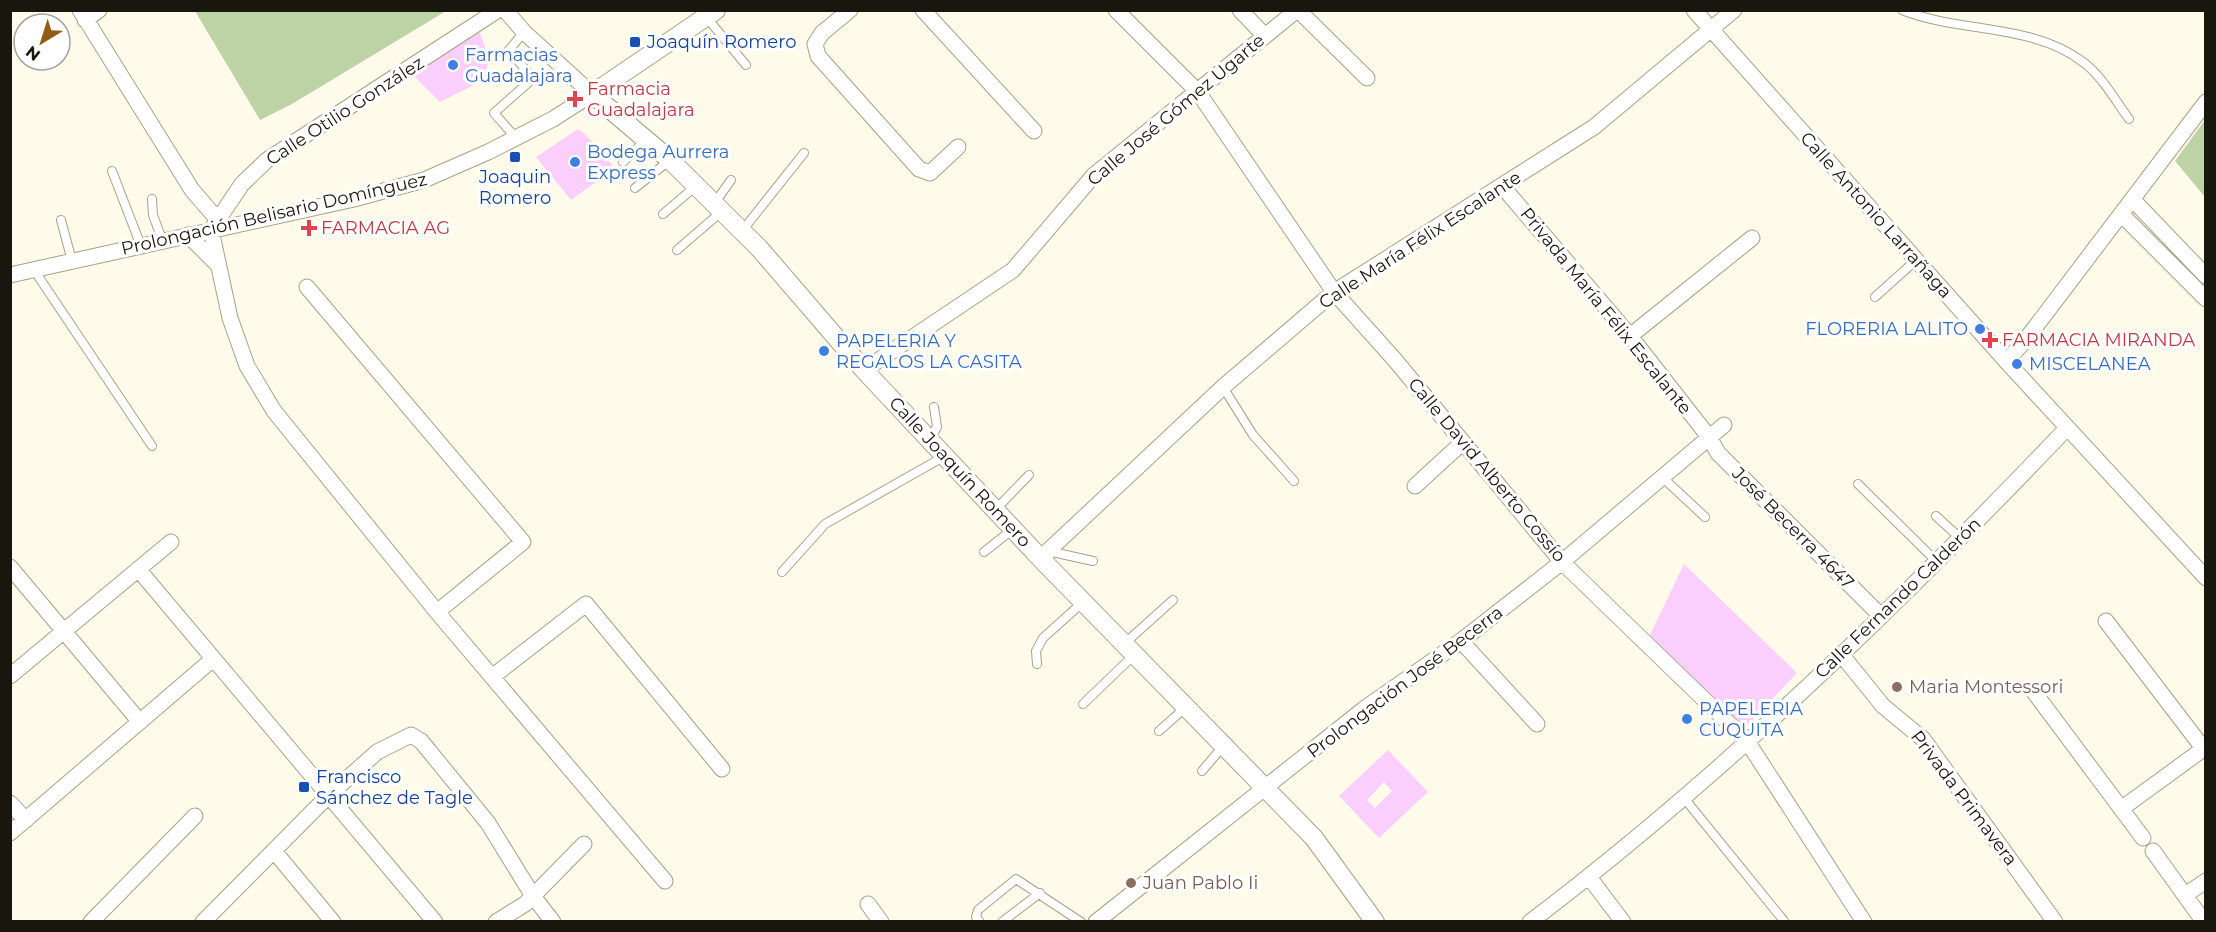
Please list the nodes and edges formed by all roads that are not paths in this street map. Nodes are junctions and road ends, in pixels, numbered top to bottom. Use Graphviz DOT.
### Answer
graph roads {
  1 [pos="99,10"];
  2 [pos="498,10"];
  3 [pos="505,10"];
  4 [pos="850,10"];
  5 [pos="923,10"];
  6 [pos="1116,10"];
  7 [pos="1240,10"];
  8 [pos="1297,10"];
  9 [pos="1694,10"];
  10 [pos="1734,10"];
  11 [pos="1902,10"];
  12 [pos="707,13"];
  13 [pos="82,15"];
  14 [pos="1712,31"];
  15 [pos="524,32"];
  16 [pos="1265,36"];
  17 [pos="746,65"];
  18 [pos="1367,78"];
  19 [pos="1198,92"];
  20 [pos="592,94"];
  21 [pos="2205,102"];
  22 [pos="2129,119"];
  23 [pos="1034,131"];
  24 [pos="516,138"];
  25 [pos="647,139"];
  26 [pos="957,147"];
  27 [pos="804,153"];
  28 [pos="670,160"];
  29 [pos="623,162"];
  30 [pos="112,171"];
  31 [pos="731,180"];
  32 [pos="696,185"];
  33 [pos="1502,186"];
  34 [pos="635,188"];
  35 [pos="152,199"];
  36 [pos="2133,200"];
  37 [pos="718,207"];
  38 [pos="663,214"];
  39 [pos="2122,215"];
  40 [pos="61,220"];
  41 [pos="214,225"];
  42 [pos="742,231"];
  43 [pos="188,235"];
  44 [pos="1752,238"];
  45 [pos="163,242"];
  46 [pos="141,246"];
  47 [pos="677,250"];
  48 [pos="72,261"];
  49 [pos="1915,261"];
  50 [pos="218,265"];
  51 [pos="34,270"];
  52 [pos="10,275"];
  53 [pos="2205,276"];
  54 [pos="307,286"];
  55 [pos="1334,292"];
  56 [pos="1875,297"];
  57 [pos="2205,299"];
  58 [pos="1630,336"];
  59 [pos="2006,361"];
  60 [pos="864,370"];
  61 [pos="1223,387"];
  62 [pos="934,406"];
  63 [pos="1724,425"];
  64 [pos="2067,428"];
  65 [pos="1709,437"];
  66 [pos="929,440"];
  67 [pos="1463,442"];
  68 [pos="152,446"];
  69 [pos="945,456"];
  70 [pos="1029,475"];
  71 [pos="1662,477"];
  72 [pos="1294,481"];
  73 [pos="1858,484"];
  74 [pos="1415,486"];
  75 [pos="995,510"];
  76 [pos="1936,516"];
  77 [pos="1705,517"];
  78 [pos="1013,529"];
  79 [pos="1961,539"];
  80 [pos="171,542"];
  81 [pos="984,552"];
  82 [pos="1045,556"];
  83 [pos="1094,561"];
  84 [pos="1562,562"];
  85 [pos="1937,562"];
  86 [pos="10,567"];
  87 [pos="138,568"];
  88 [pos="782,572"];
  89 [pos="2205,578"];
  90 [pos="1173,600"];
  91 [pos="1083,602"];
  92 [pos="437,612"];
  93 [pos="1881,616"];
  94 [pos="2106,621"];
  95 [pos="64,631"];
  96 [pos="1461,641"];
  97 [pos="1129,649"];
  98 [pos="1841,654"];
  99 [pos="213,659"];
  100 [pos="1037,664"];
  101 [pos="10,676"];
  102 [pos="492,677"];
  103 [pos="2034,692"];
  104 [pos="1083,704"];
  105 [pos="1186,707"];
  106 [pos="140,722"];
  107 [pos="1537,724"];
  108 [pos="1159,732"];
  109 [pos="1747,741"];
  110 [pos="1224,745"];
  111 [pos="2204,748"];
  112 [pos="722,770"];
  113 [pos="1202,771"];
  114 [pos="1266,786"];
  115 [pos="329,795"];
  116 [pos="1684,798"];
  117 [pos="10,803"];
  118 [pos="2121,809"];
  119 [pos="195,816"];
  120 [pos="26,820"];
  121 [pos="10,833"];
  122 [pos="2143,838"];
  123 [pos="584,844"];
  124 [pos="274,851"];
  125 [pos="2153,851"];
  126 [pos="1589,877"];
  127 [pos="665,881"];
  128 [pos="2205,881"];
  129 [pos="1040,893"];
  130 [pos="533,896"];
  131 [pos="2185,896"];
  132 [pos="868,904"];
  133 [pos="91,921"];
  134 [pos="203,921"];
  135 [pos="333,921"];
  136 [pos="435,921"];
  137 [pos="496,921"];
  138 [pos="553,921"];
  139 [pos="881,921"];
  140 [pos="980,921"];
  141 [pos="1002,921"];
  142 [pos="1082,921"];
  143 [pos="1096,921"];
  144 [pos="1375,921"];
  145 [pos="1530,921"];
  146 [pos="1623,921"];
  147 [pos="1784,921"];
  148 [pos="1864,921"];
  149 [pos="2055,921"];
  150 [pos="2204,921"];
  1 -- 13 [label="street"];
  2 -- 41 [label="street, Calle Otilio González"];
  3 -- 15 [label="street, Calle Joaquín Romero"];
  4 -- 26 [label="street"];
  5 -- 23 [label="street"];
  6 -- 19 [label="street, Calle David Alberto Cossío"];
  7 -- 16 [label="street"];
  8 -- 16 [label="street, Calle José Gómez Ugarte"];
  8 -- 18 [label="street"];
  9 -- 14 [label="street, Calle Antonio Larrañaga"];
  10 -- 14 [label="street, Calle María Félix Escalante"];
  11 -- 22 [label="lane"];
  12 -- 17 [label="lane"];
  12 -- 20 [label="street"];
  13 -- 41 [label="street"];
  14 -- 33 [label="street, Calle María Félix Escalante"];
  14 -- 49 [label="street, Calle Antonio Larrañaga"];
  15 -- 20 [label="street, Calle Joaquín Romero"];
  15 -- 24 [label="lane"];
  16 -- 19 [label="street, Calle José Gómez Ugarte"];
  19 -- 55 [label="street, Calle David Alberto Cossío"];
  19 -- 60 [label="street, Calle José Gómez Ugarte"];
  20 -- 24 [label="street, Prolongación Belisario Domínguez"];
  20 -- 25 [label="street, Calle Joaquín Romero"];
  21 -- 36 [label="street"];
  24 -- 41 [label="street, Prolongación Belisario Domínguez"];
  25 -- 28 [label="street, Calle Joaquín Romero"];
  25 -- 29 [label="lane"];
  27 -- 42 [label="lane"];
  28 -- 32 [label="street, Calle Joaquín Romero"];
  28 -- 34 [label="lane"];
  30 -- 46 [label="lane"];
  31 -- 37 [label="lane"];
  32 -- 37 [label="street, Calle Joaquín Romero"];
  32 -- 38 [label="lane"];
  33 -- 55 [label="street, Calle María Félix Escalante"];
  33 -- 58 [label="street, Privada María Félix Escalante"];
  35 -- 45 [label="lane"];
  36 -- 39 [label="street"];
  36 -- 53 [label="street"];
  37 -- 42 [label="street, Calle Joaquín Romero"];
  37 -- 47 [label="lane"];
  39 -- 57 [label="street"];
  39 -- 59 [label="street"];
  40 -- 48 [label="lane"];
  41 -- 43 [label="street, Prolongación Belisario Domínguez"];
  41 -- 50 [label="street"];
  42 -- 60 [label="street, Calle Joaquín Romero"];
  43 -- 45 [label="street, Prolongación Belisario Domínguez"];
  43 -- 50 [label="street"];
  44 -- 58 [label="street"];
  45 -- 46 [label="street, Prolongación Belisario Domínguez"];
  46 -- 48 [label="street, Prolongación Belisario Domínguez"];
  48 -- 51 [label="street, Prolongación Belisario Domínguez"];
  49 -- 56 [label="lane"];
  49 -- 59 [label="street, Calle Antonio Larrañaga"];
  50 -- 92 [label="street"];
  51 -- 52 [label="street, Prolongación Belisario Domínguez"];
  51 -- 68 [label="lane"];
  54 -- 92 [label="street"];
  55 -- 61 [label="street, Calle María Félix Escalante"];
  55 -- 67 [label="street, Calle David Alberto Cossío"];
  58 -- 65 [label="street, Privada María Félix Escalante"];
  59 -- 64 [label="street, Calle Antonio Larrañaga"];
  60 -- 66 [label="street, Calle Joaquín Romero"];
  61 -- 72 [label="lane"];
  61 -- 82 [label="street, Calle María Félix Escalante"];
  62 -- 66 [label="lane"];
  63 -- 65 [label="street, Prolongación José Becerra"];
  64 -- 79 [label="street, Calle Fernando Calderón"];
  64 -- 89 [label="street, Calle Antonio Larrañaga"];
  65 -- 71 [label="street, Prolongación José Becerra"];
  65 -- 93 [label="street, José Becerra 4647"];
  66 -- 69 [label="street, Calle Joaquín Romero"];
  67 -- 74 [label="street"];
  67 -- 84 [label="street, Calle David Alberto Cossío"];
  69 -- 75 [label="street, Calle Joaquín Romero"];
  69 -- 88 [label="lane"];
  70 -- 75 [label="lane"];
  71 -- 77 [label="lane"];
  71 -- 84 [label="street, Prolongación José Becerra"];
  73 -- 85 [label="lane"];
  75 -- 78 [label="street, Calle Joaquín Romero"];
  76 -- 79 [label="lane"];
  78 -- 81 [label="lane"];
  78 -- 82 [label="street, Calle Joaquín Romero"];
  79 -- 85 [label="street, Calle Fernando Calderón"];
  80 -- 87 [label="street"];
  82 -- 83 [label="lane"];
  82 -- 91 [label="street, Calle Joaquín Romero"];
  84 -- 96 [label="street, Prolongación José Becerra"];
  84 -- 109 [label="street, Calle David Alberto Cossío"];
  85 -- 93 [label="street, Calle Fernando Calderón"];
  86 -- 95 [label="street"];
  87 -- 95 [label="street"];
  87 -- 99 [label="street"];
  90 -- 97 [label="lane"];
  91 -- 97 [label="street, Calle Joaquín Romero"];
  91 -- 100 [label="lane"];
  92 -- 102 [label="street"];
  93 -- 98 [label="street, Calle Fernando Calderón"];
  94 -- 111 [label="street"];
  95 -- 101 [label="street"];
  95 -- 106 [label="street"];
  96 -- 107 [label="street"];
  96 -- 114 [label="street, Prolongación José Becerra"];
  97 -- 104 [label="lane"];
  97 -- 105 [label="street, Calle Joaquín Romero"];
  98 -- 109 [label="street, Calle Fernando Calderón"];
  98 -- 149 [label="street, Privada Primavera"];
  99 -- 106 [label="street"];
  99 -- 115 [label="street"];
  102 -- 112 [label="street"];
  102 -- 127 [label="street"];
  103 -- 118 [label="street"];
  105 -- 108 [label="lane"];
  105 -- 110 [label="street, Calle Joaquín Romero"];
  106 -- 120 [label="street"];
  109 -- 116 [label="street, Calle Fernando Calderón"];
  109 -- 148 [label="street, Calle David Alberto Cossío"];
  110 -- 113 [label="lane"];
  110 -- 114 [label="street, Calle Joaquín Romero"];
  111 -- 118 [label="street"];
  114 -- 143 [label="street, Prolongación José Becerra"];
  114 -- 144 [label="street, Calle Joaquín Romero"];
  115 -- 124 [label="street"];
  115 -- 130 [label="street"];
  115 -- 136 [label="street"];
  116 -- 126 [label="street, Calle Fernando Calderón"];
  116 -- 147 [label="lane"];
  117 -- 120 [label="street"];
  118 -- 122 [label="street"];
  119 -- 133 [label="street"];
  120 -- 121 [label="street"];
  123 -- 130 [label="street"];
  124 -- 134 [label="street"];
  124 -- 135 [label="street"];
  125 -- 131 [label="street"];
  126 -- 145 [label="street, Calle Fernando Calderón"];
  126 -- 146 [label="street"];
  128 -- 131 [label="street"];
  129 -- 140 [label="lane"];
  129 -- 141 [label="lane"];
  129 -- 142 [label="lane"];
  130 -- 137 [label="street"];
  130 -- 138 [label="street"];
  131 -- 150 [label="street"];
  132 -- 139 [label="street"];
}
